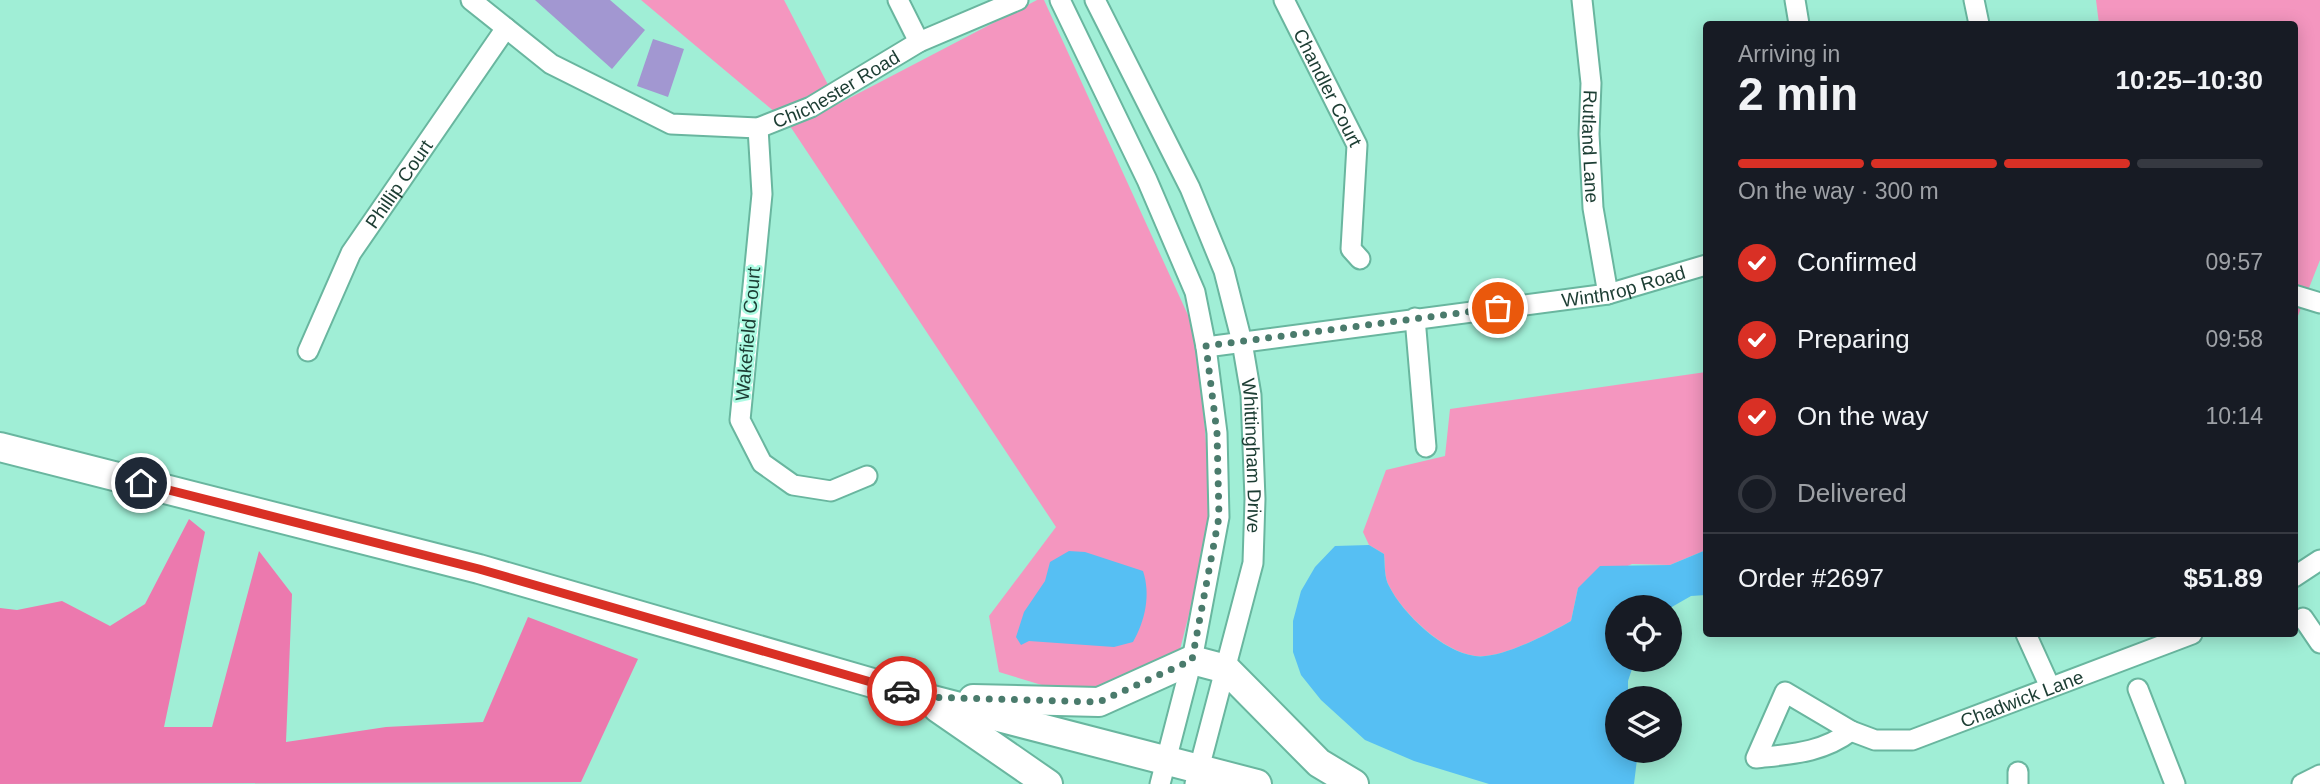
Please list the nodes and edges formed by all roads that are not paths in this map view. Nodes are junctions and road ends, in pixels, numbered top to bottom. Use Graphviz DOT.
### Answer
graph roads {
  1 [pos="471,0"];
  2 [pos="898,0"];
  3 [pos="1018,0"];
  4 [pos="1060,0"];
  5 [pos="1095,0"];
  6 [pos="1284,0"];
  7 [pos="1582,0"];
  8 [pos="1795,0"];
  9 [pos="1974,0"];
  10 [pos="1798,21"];
  11 [pos="1978,21"];
  12 [pos="506,28"];
  13 [pos="919,42"];
  14 [pos="758,128"];
  15 [pos="1360,259"];
  16 [pos="1703,266"];
  17 [pos="1608,294"];
  18 [pos="2298,296"];
  19 [pos="2320,303"];
  20 [pos="1415,318"];
  21 [pos="1242,342"];
  22 [pos="1206,346"];
  23 [pos="308,351"];
  24 [pos="0,447"];
  25 [pos="1426,447"];
  26 [pos="866,476"];
  27 [pos="2320,560"];
  28 [pos="2298,575"];
  29 [pos="2303,618"];
  30 [pos="2027,637"];
  31 [pos="2184,637"];
  32 [pos="2320,643"];
  33 [pos="1192,660"];
  34 [pos="1226,669"];
  35 [pos="2050,687"];
  36 [pos="2138,689"];
  37 [pos="921,697"];
  38 [pos="1851,731"];
  39 [pos="1163,772"];
  40 [pos="2320,775"];
  41 [pos="1197,777"];
  42 [pos="1048,784"];
  43 [pos="1257,784"];
  44 [pos="1354,784"];
  45 [pos="2175,784"];
  46 [pos="2302,784"];
  1 -- 12 [label="street, Chichester Road"];
  2 -- 13 [label="street"];
  3 -- 13 [label="street, Chichester Road"];
  4 -- 22 [label="street, Whittingham Drive"];
  5 -- 21 [label="street, Whittingham Drive"];
  6 -- 15 [label="street, Chandler Court"];
  7 -- 17 [label="street, Rutland Lane"];
  8 -- 10 [label="street"];
  9 -- 11 [label="street"];
  12 -- 14 [label="street, Chichester Road"];
  12 -- 23 [label="street, Phillip Court"];
  13 -- 14 [label="street, Chichester Road"];
  14 -- 26 [label="street, Wakefield Court"];
  16 -- 17 [label="street, Winthrop Road"];
  17 -- 20 [label="street, Winthrop Road"];
  18 -- 19 [label="street"];
  20 -- 21 [label="street, Winthrop Road"];
  20 -- 25 [label="street"];
  21 -- 22 [label="street, Winthrop Road"];
  21 -- 34 [label="street, Whittingham Drive"];
  22 -- 33 [label="street, Whittingham Drive"];
  24 -- 37 [label="street"];
  27 -- 28 [label="street"];
  29 -- 32 [label="street"];
  30 -- 35 [label="street"];
  31 -- 35 [label="street, Chadwick Lane"];
  33 -- 34 [label="street"];
  33 -- 37 [label="street"];
  33 -- 39 [label="street, Whittingham Drive"];
  34 -- 41 [label="street, Whittingham Drive"];
  34 -- 44 [label="street"];
  35 -- 38 [label="street, Chadwick Lane"];
  36 -- 45 [label="street"];
  37 -- 39 [label="street"];
  37 -- 42 [label="street"];
  38 -- 38 [label="street, Chadwick Lane"];
  39 -- 41 [label="street"];
  40 -- 46 [label="street"];
  41 -- 43 [label="street"];
}
